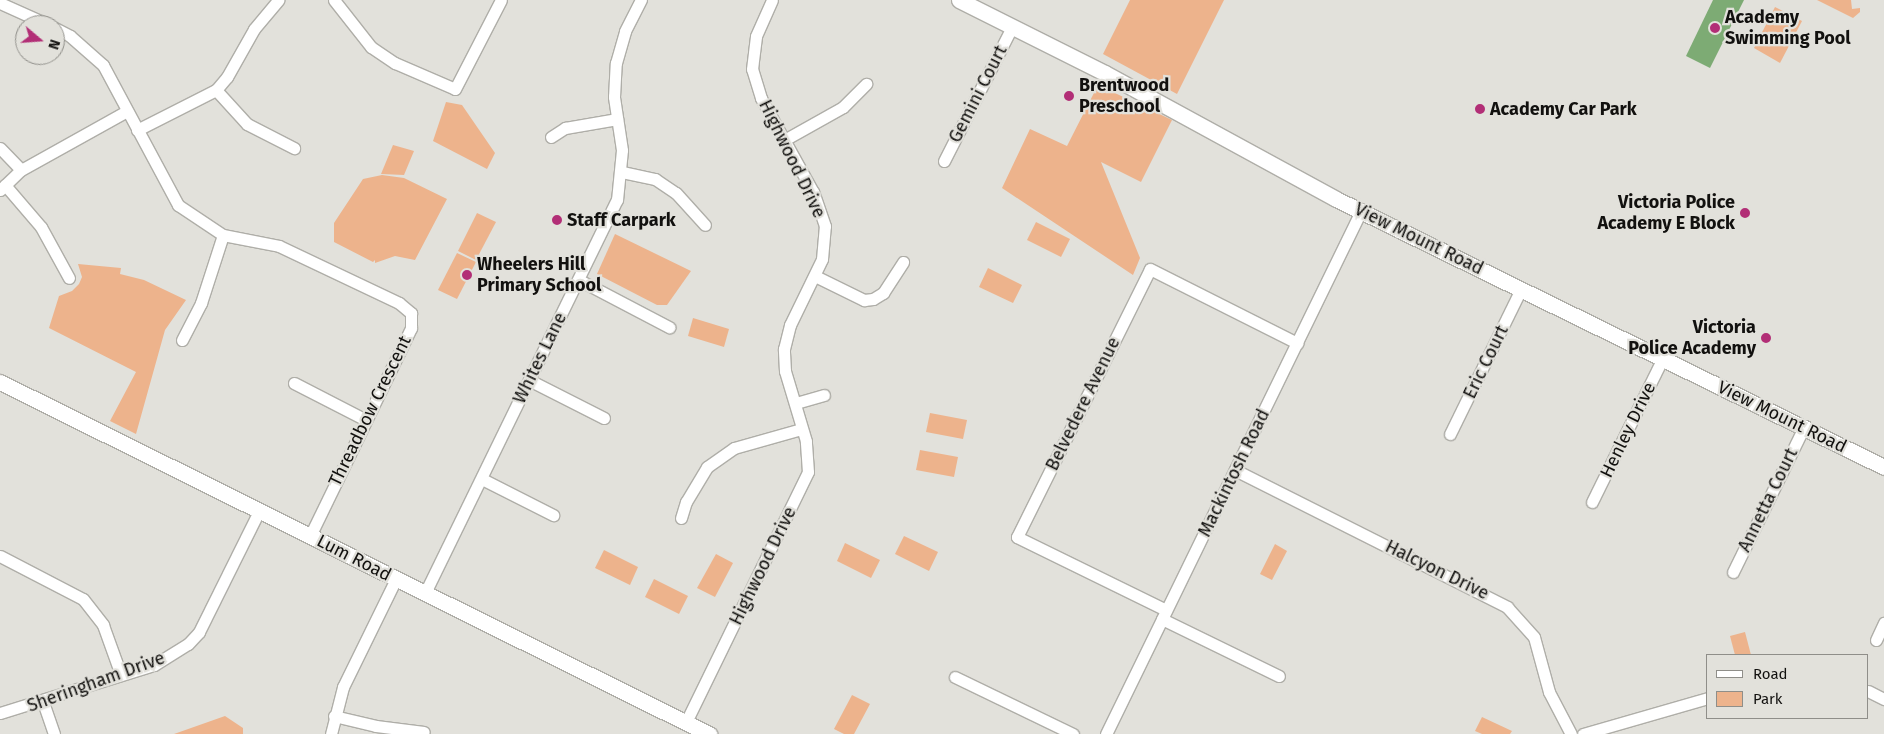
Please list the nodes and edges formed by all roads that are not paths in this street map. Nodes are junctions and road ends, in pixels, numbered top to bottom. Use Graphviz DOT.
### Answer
graph roads {
  1 [pos="278,0"];
  2 [pos="334,0"];
  3 [pos="501,0"];
  4 [pos="640,0"];
  5 [pos="772,0"];
  6 [pos="958,0"];
  7 [pos="0,3"];
  8 [pos="27,15"];
  9 [pos="1012,27"];
  10 [pos="65,33"];
  11 [pos="866,84"];
  12 [pos="216,90"];
  13 [pos="128,111"];
  14 [pos="617,119"];
  15 [pos="137,130"];
  16 [pos="551,137"];
  17 [pos="786,139"];
  18 [pos="0,148"];
  19 [pos="294,148"];
  20 [pos="944,161"];
  21 [pos="21,170"];
  22 [pos="622,172"];
  23 [pos="2,188"];
  24 [pos="1361,211"];
  25 [pos="705,225"];
  26 [pos="223,235"];
  27 [pos="903,262"];
  28 [pos="815,276"];
  29 [pos="69,278"];
  30 [pos="579,280"];
  31 [pos="1521,289"];
  32 [pos="669,327"];
  33 [pos="182,340"];
  34 [pos="1297,344"];
  35 [pos="1663,358"];
  36 [pos="530,380"];
  37 [pos="0,382"];
  38 [pos="294,383"];
  39 [pos="824,395"];
  40 [pos="796,403"];
  41 [pos="604,418"];
  42 [pos="364,419"];
  43 [pos="1804,427"];
  44 [pos="801,429"];
  45 [pos="1450,434"];
  46 [pos="1884,468"];
  47 [pos="1235,470"];
  48 [pos="482,479"];
  49 [pos="1592,502"];
  50 [pos="259,511"];
  51 [pos="554,515"];
  52 [pos="680,518"];
  53 [pos="310,536"];
  54 [pos="0,556"];
  55 [pos="1733,572"];
  56 [pos="396,579"];
  57 [pos="425,593"];
  58 [pos="1164,615"];
  59 [pos="1884,623"];
  60 [pos="1876,640"];
  61 [pos="121,675"];
  62 [pos="1279,676"];
  63 [pos="955,677"];
  64 [pos="1869,692"];
  65 [pos="1706,699"];
  66 [pos="1884,699"];
  67 [pos="43,702"];
  68 [pos="0,713"];
  69 [pos="334,716"];
  70 [pos="686,722"];
  71 [pos="424,732"];
  72 [pos="54,734"];
  73 [pos="330,734"];
  74 [pos="709,734"];
  75 [pos="1073,734"];
  76 [pos="1106,734"];
  77 [pos="1572,734"];
  78 [pos="1583,734"];
  1 -- 12 [label="street"];
  2 -- 3 [label="street"];
  4 -- 14 [label="street, Whites Lane"];
  5 -- 17 [label="street, Highwood Drive"];
  6 -- 9 [label="street, View Mount Road"];
  7 -- 8 [label="street"];
  9 -- 20 [label="street, Gemini Court"];
  9 -- 24 [label="street, View Mount Road"];
  10 -- 13 [label="street, Threadbow Crescent"];
  11 -- 17 [label="street"];
  12 -- 15 [label="street"];
  12 -- 19 [label="street"];
  13 -- 15 [label="street, Threadbow Crescent"];
  13 -- 21 [label="street"];
  14 -- 16 [label="street"];
  14 -- 22 [label="street, Whites Lane"];
  15 -- 26 [label="street, Threadbow Crescent"];
  17 -- 28 [label="street, Highwood Drive"];
  18 -- 21 [label="street"];
  21 -- 23 [label="street"];
  22 -- 25 [label="street"];
  22 -- 30 [label="street, Whites Lane"];
  23 -- 29 [label="street"];
  24 -- 31 [label="street, View Mount Road"];
  24 -- 34 [label="street, Mackintosh Road"];
  26 -- 33 [label="street"];
  26 -- 42 [label="street, Threadbow Crescent"];
  27 -- 28 [label="street"];
  28 -- 40 [label="street, Highwood Drive"];
  30 -- 32 [label="street"];
  30 -- 36 [label="street, Whites Lane"];
  31 -- 35 [label="street, View Mount Road"];
  31 -- 45 [label="street, Eric Court"];
  34 -- 47 [label="street, Mackintosh Road"];
  34 -- 58 [label="street, Belvedere Avenue"];
  35 -- 43 [label="street, View Mount Road"];
  35 -- 49 [label="street, Henley Drive"];
  36 -- 41 [label="street"];
  36 -- 48 [label="street, Whites Lane"];
  37 -- 50 [label="street, Lum Road"];
  38 -- 42 [label="street"];
  39 -- 40 [label="street"];
  40 -- 44 [label="street, Highwood Drive"];
  42 -- 53 [label="street, Threadbow Crescent"];
  43 -- 46 [label="street, View Mount Road"];
  43 -- 55 [label="street, Annetta Court"];
  44 -- 52 [label="street"];
  44 -- 70 [label="street, Highwood Drive"];
  47 -- 58 [label="street, Mackintosh Road"];
  47 -- 77 [label="street, Halcyon Drive"];
  48 -- 51 [label="street"];
  48 -- 57 [label="street, Whites Lane"];
  50 -- 53 [label="street, Lum Road"];
  50 -- 61 [label="street, Sheringham Drive"];
  53 -- 56 [label="street, Lum Road"];
  54 -- 61 [label="street"];
  56 -- 57 [label="street, Lum Road"];
  56 -- 69 [label="street"];
  57 -- 70 [label="street, Lum Road"];
  58 -- 62 [label="street"];
  58 -- 76 [label="street, Mackintosh Road"];
  59 -- 60 [label="street"];
  61 -- 67 [label="street, Sheringham Drive"];
  63 -- 75 [label="street"];
  64 -- 66 [label="street"];
  65 -- 78 [label="street"];
  67 -- 68 [label="street, Sheringham Drive"];
  67 -- 72 [label="street"];
  69 -- 71 [label="street"];
  69 -- 73 [label="street"];
  70 -- 74 [label="street, Lum Road"];
}
